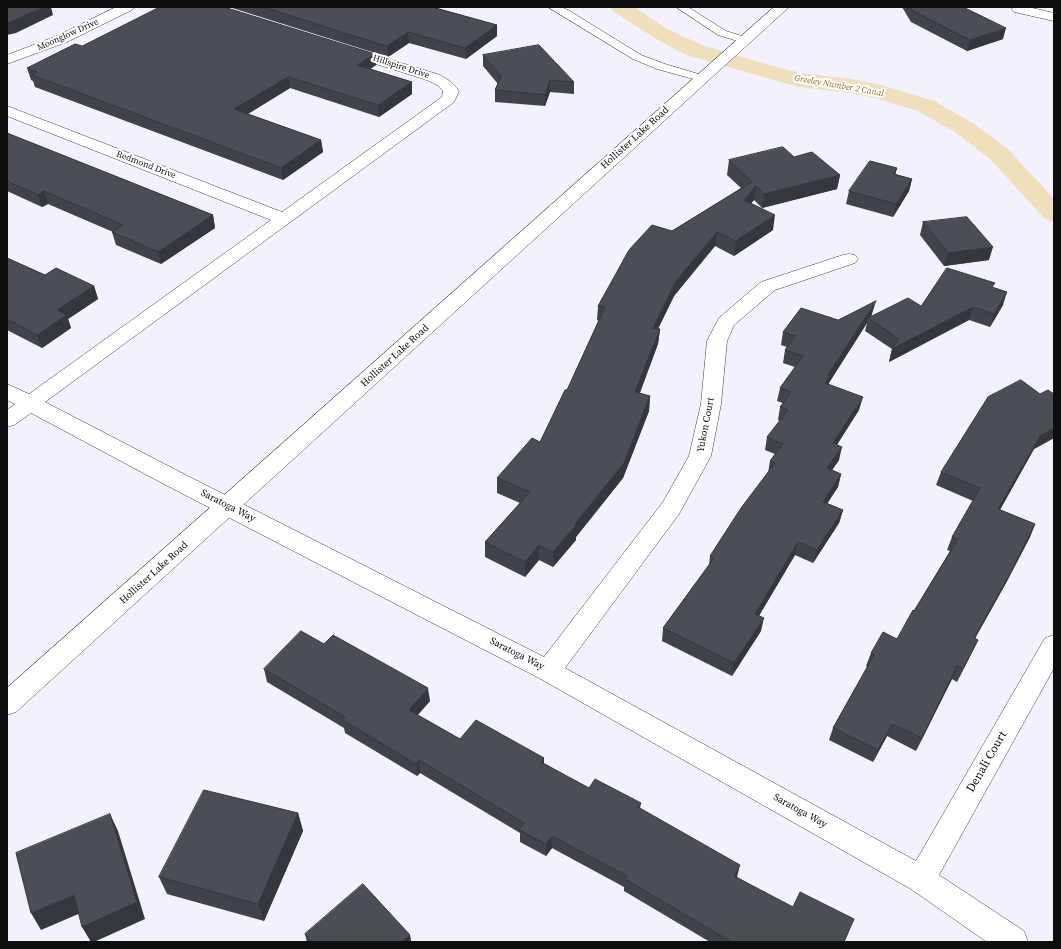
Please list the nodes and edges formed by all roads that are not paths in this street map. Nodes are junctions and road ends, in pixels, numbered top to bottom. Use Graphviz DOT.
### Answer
graph roads {
  1 [pos="127,7"];
  2 [pos="553,7"];
  3 [pos="681,7"];
  4 [pos="782,7"];
  5 [pos="1019,9"];
  6 [pos="1054,17"];
  7 [pos="741,43"];
  8 [pos="336,46"];
  9 [pos="7,60"];
  10 [pos="705,75"];
  11 [pos="7,111"];
  12 [pos="284,219"];
  13 [pos="849,259"];
  14 [pos="7,391"];
  15 [pos="30,403"];
  16 [pos="7,420"];
  17 [pos="228,506"];
  18 [pos="1054,645"];
  19 [pos="548,671"];
  20 [pos="7,704"];
  21 [pos="921,879"];
  22 [pos="1013,942"];
  1 -- 9 [label="street, Moonglow Drive"];
  2 -- 10 [label="lane"];
  3 -- 7 [label="lane"];
  4 -- 7 [label="street, Hollister Lake Road"];
  5 -- 6 [label="street"];
  7 -- 10 [label="street, Hollister Lake Road"];
  8 -- 12 [label="street, Hillspire Drive"];
  10 -- 17 [label="street, Hollister Lake Road"];
  11 -- 12 [label="street, Redmond Drive"];
  12 -- 15 [label="street"];
  13 -- 19 [label="street, Yukon Court"];
  14 -- 15 [label="street, Saratoga Way"];
  15 -- 16 [label="street"];
  15 -- 17 [label="street, Saratoga Way"];
  17 -- 19 [label="street, Saratoga Way"];
  17 -- 20 [label="street, Hollister Lake Road"];
  18 -- 21 [label="street, Denali Court"];
  19 -- 21 [label="street, Saratoga Way"];
  21 -- 22 [label="street, Saratoga Way"];
}
